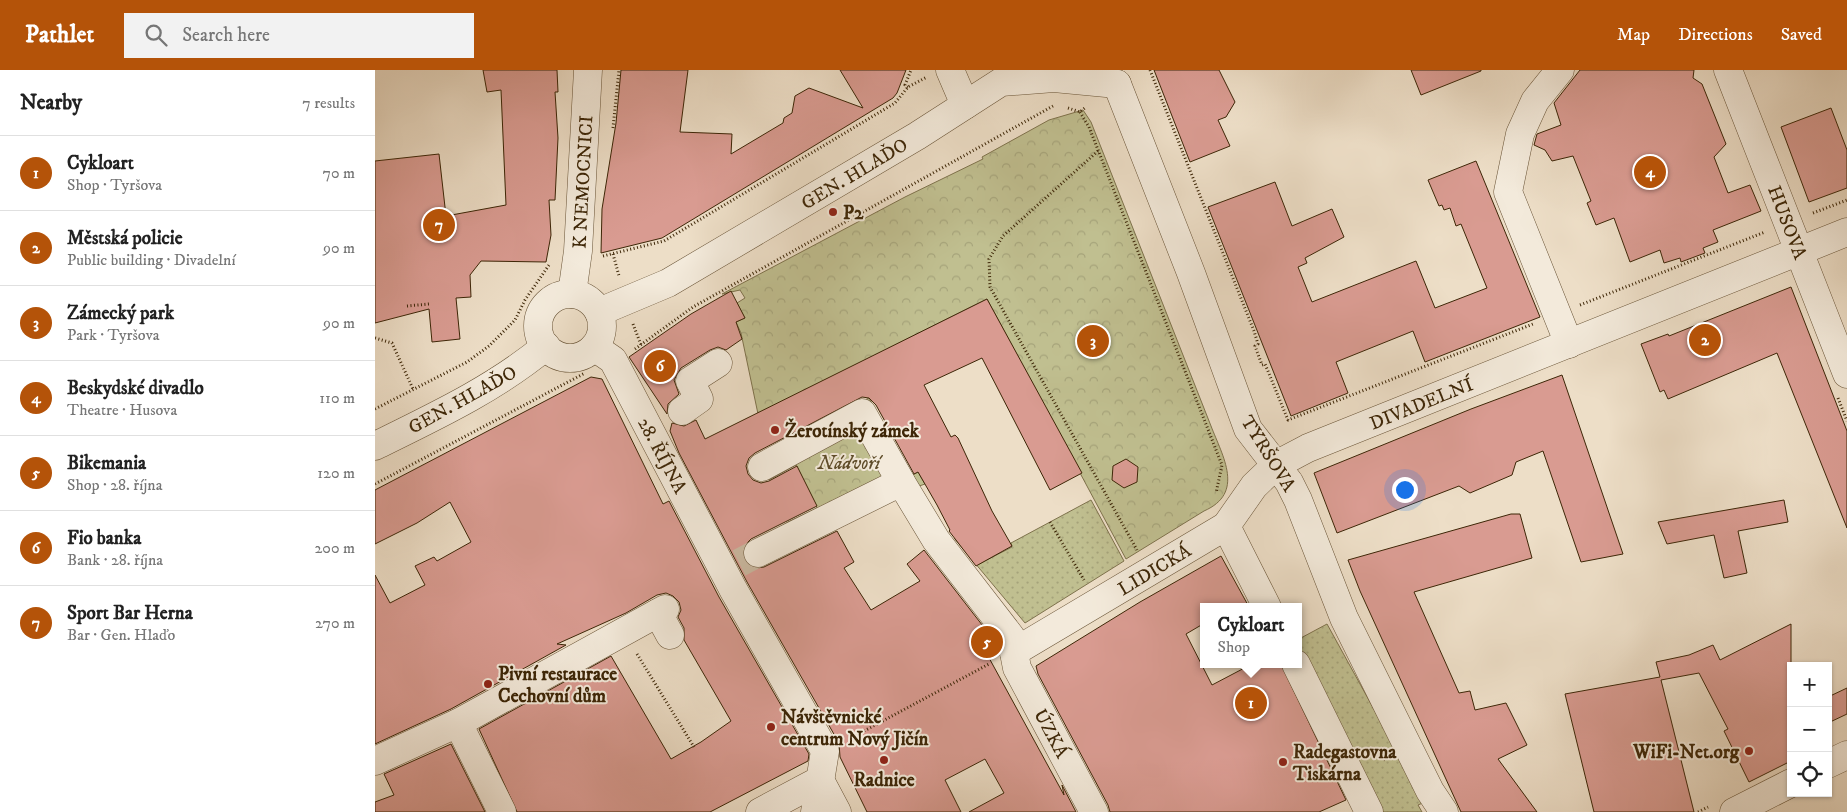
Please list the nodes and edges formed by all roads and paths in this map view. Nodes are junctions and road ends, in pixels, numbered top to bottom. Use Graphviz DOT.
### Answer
graph roads {
  1 [pos="588,70"];
  2 [pos="911,70"];
  3 [pos="1150,70"];
  4 [pos="1560,70"];
  5 [pos="1728,70"];
  6 [pos="941,72"];
  7 [pos="1121,77"];
  8 [pos="908,87"];
  9 [pos="965,105"];
  10 [pos="1080,112"];
  11 [pos="1015,127"];
  12 [pos="1098,151"];
  13 [pos="1847,200"];
  14 [pos="1787,220"];
  15 [pos="1847,232"];
  16 [pos="1800,252"];
  17 [pos="599,253"];
  18 [pos="613,254"];
  19 [pos="552,260"];
  20 [pos="621,284"];
  21 [pos="572,294"];
  22 [pos="429,304"];
  23 [pos="407,306"];
  24 [pos="599,312"];
  25 [pos="1557,314"];
  26 [pos="631,317"];
  27 [pos="375,338"];
  28 [pos="1569,344"];
  29 [pos="641,345"];
  30 [pos="546,346"];
  31 [pos="604,354"];
  32 [pos="718,363"];
  33 [pos="1847,374"];
  34 [pos="413,390"];
  35 [pos="375,409"];
  36 [pos="669,422"];
  37 [pos="375,446"];
  38 [pos="1276,465"];
  39 [pos="762,467"];
  40 [pos="901,482"];
  41 [pos="375,484"];
  42 [pos="1049,522"];
  43 [pos="1225,526"];
  44 [pos="1140,555"];
  45 [pos="740,562"];
  46 [pos="1088,587"];
  47 [pos="1265,603"];
  48 [pos="664,619"];
  49 [pos="624,632"];
  50 [pos="1014,652"];
  51 [pos="1298,668"];
  52 [pos="459,723"];
  53 [pos="864,731"];
  54 [pos="1361,743"];
  55 [pos="694,747"];
  56 [pos="1847,755"];
  57 [pos="375,761"];
  58 [pos="1832,762"];
  59 [pos="1392,765"];
  60 [pos="820,780"];
  61 [pos="1787,785"];
  62 [pos="502,812"];
  63 [pos="760,812"];
  64 [pos="815,812"];
  65 [pos="837,812"];
  66 [pos="1094,812"];
  67 [pos="1369,812"];
  68 [pos="1444,812"];
  69 [pos="1734,812"];
  1 -- 21 [label="street, K NEMOCNICI"];
  2 -- 8 [label="path"];
  3 -- 25 [label="path"];
  4 -- 25 [label="street"];
  5 -- 14 [label="street, HUSOVA"];
  6 -- 8 [label="path"];
  6 -- 9 [label="street"];
  7 -- 9 [label="street, GEN. HLAĎO"];
  7 -- 38 [label="street, TYRŠOVA"];
  8 -- 18 [label="path"];
  9 -- 24 [label="street, GEN. HLAĎO"];
  10 -- 12 [label="path"];
  11 -- 29 [label="path"];
  12 -- 43 [label="path"];
  12 -- 44 [label="path"];
  13 -- 14 [label="path"];
  14 -- 16 [label="street, HUSOVA"];
  14 -- 25 [label="path"];
  15 -- 16 [label="street, DIVADELNÍ"];
  16 -- 28 [label="street, DIVADELNÍ"];
  16 -- 33 [label="street, HUSOVA"];
  17 -- 18 [label="path"];
  18 -- 20 [label="path"];
  19 -- 34 [label="path"];
  21 -- 24 [label="street"];
  21 -- 30 [label="street"];
  22 -- 23 [label="path"];
  24 -- 31 [label="street"];
  25 -- 28 [label="street"];
  26 -- 29 [label="path"];
  27 -- 34 [label="path"];
  28 -- 38 [label="street, DIVADELNÍ"];
  29 -- 31 [label="path"];
  30 -- 31 [label="street"];
  30 -- 37 [label="street, GEN. HLAĎO"];
  31 -- 36 [label="street, 28. ŘÍJNA"];
  31 -- 41 [label="path"];
  32 -- 36 [label="street"];
  34 -- 35 [label="path"];
  36 -- 45 [label="street, 28. ŘÍJNA"];
  38 -- 43 [label="street, LIDICKÁ"];
  38 -- 68 [label="street, TYRŠOVA"];
  39 -- 40 [label="street"];
  40 -- 45 [label="street"];
  40 -- 50 [label="street"];
  42 -- 46 [label="path"];
  43 -- 47 [label="street"];
  43 -- 50 [label="street, LIDICKÁ"];
  45 -- 60 [label="street, 28. ŘÍJNA"];
  48 -- 49 [label="street"];
  49 -- 52 [label="street"];
  49 -- 55 [label="path"];
  50 -- 53 [label="path"];
  50 -- 66 [label="street, ÚZKÁ"];
  51 -- 67 [label="street"];
  52 -- 57 [label="street"];
  52 -- 62 [label="street"];
  54 -- 59 [label="path"];
  56 -- 58 [label="street"];
  60 -- 63 [label="street"];
  60 -- 64 [label="street, 28. ŘÍJNA"];
  60 -- 65 [label="street"];
  61 -- 69 [label="street"];
}
